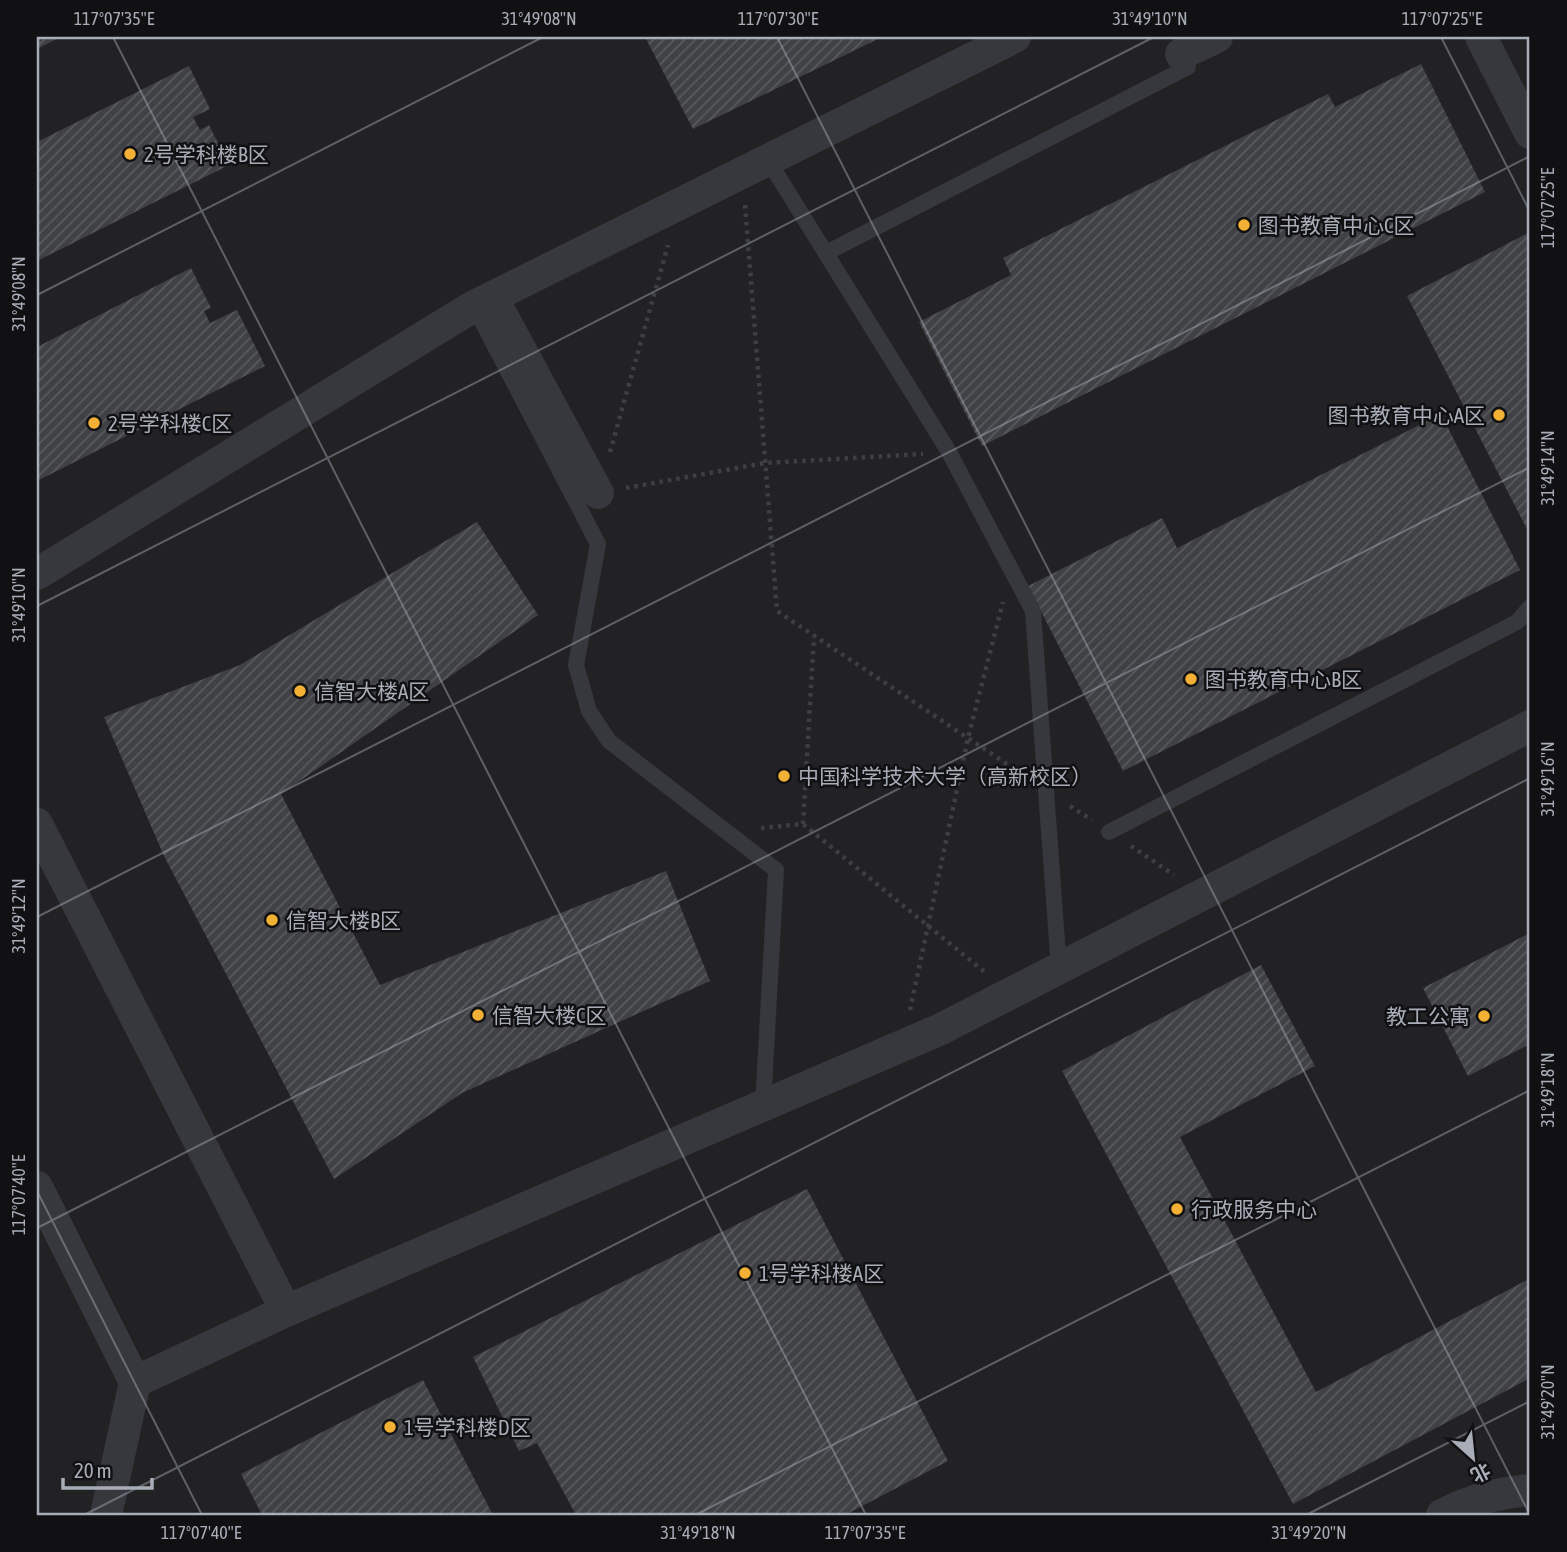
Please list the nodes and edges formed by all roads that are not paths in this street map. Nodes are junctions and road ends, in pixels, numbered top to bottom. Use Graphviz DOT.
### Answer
graph roads {
  1 [pos="1015,37"];
  2 [pos="1217,37"];
  3 [pos="1481,37"];
  4 [pos="1180,53"];
  5 [pos="1530,134"];
  6 [pos="755,166"];
  7 [pos="826,253"];
  8 [pos="483,302"];
  9 [pos="598,493"];
  10 [pos="37,574"];
  11 [pos="1530,607"];
  12 [pos="1530,726"];
  13 [pos="37,824"];
  14 [pos="1110,832"];
  15 [pos="1059,969"];
  16 [pos="763,1106"];
  17 [pos="37,1187"];
  18 [pos="286,1311"];
  19 [pos="135,1382"];
  20 [pos="1530,1490"];
  21 [pos="106,1515"];
  22 [pos="1441,1515"];
  1 -- 6 [label="street"];
  2 -- 4 [label="street"];
  3 -- 5 [label="street"];
  4 -- 7 [label="lane"];
  6 -- 7 [label="lane"];
  6 -- 8 [label="street"];
  7 -- 15 [label="lane"];
  8 -- 9 [label="street"];
  8 -- 10 [label="street"];
  8 -- 16 [label="lane"];
  11 -- 14 [label="lane"];
  12 -- 15 [label="street"];
  13 -- 18 [label="street"];
  15 -- 16 [label="street"];
  16 -- 18 [label="street"];
  17 -- 19 [label="street"];
  18 -- 19 [label="street"];
  19 -- 21 [label="street"];
  20 -- 22 [label="street"];
}
